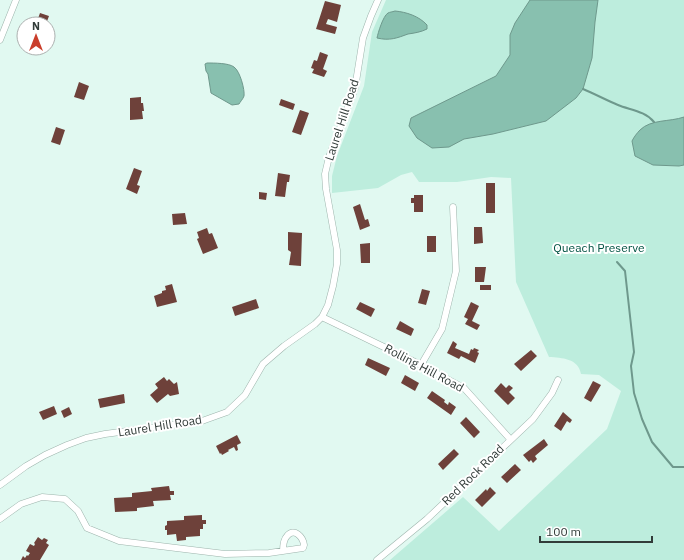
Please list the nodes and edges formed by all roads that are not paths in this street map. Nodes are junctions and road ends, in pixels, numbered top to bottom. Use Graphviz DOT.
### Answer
graph roads {
  1 [pos="16,0"];
  2 [pos="378,0"];
  3 [pos="0,40"];
  4 [pos="453,207"];
  5 [pos="322,317"];
  6 [pos="421,365"];
  7 [pos="558,380"];
  8 [pos="510,439"];
  9 [pos="0,485"];
  10 [pos="0,519"];
  11 [pos="283,551"];
  12 [pos="377,560"];
  1 -- 3 [label="street"];
  2 -- 5 [label="street, Laurel Hill Road"];
  4 -- 6 [label="street"];
  5 -- 6 [label="street, Rolling Hill Road"];
  5 -- 9 [label="street, Laurel Hill Road"];
  6 -- 8 [label="street, Rolling Hill Road"];
  7 -- 8 [label="street, Red Rock Road"];
  8 -- 12 [label="street, Red Rock Road"];
  10 -- 11 [label="street"];
}
